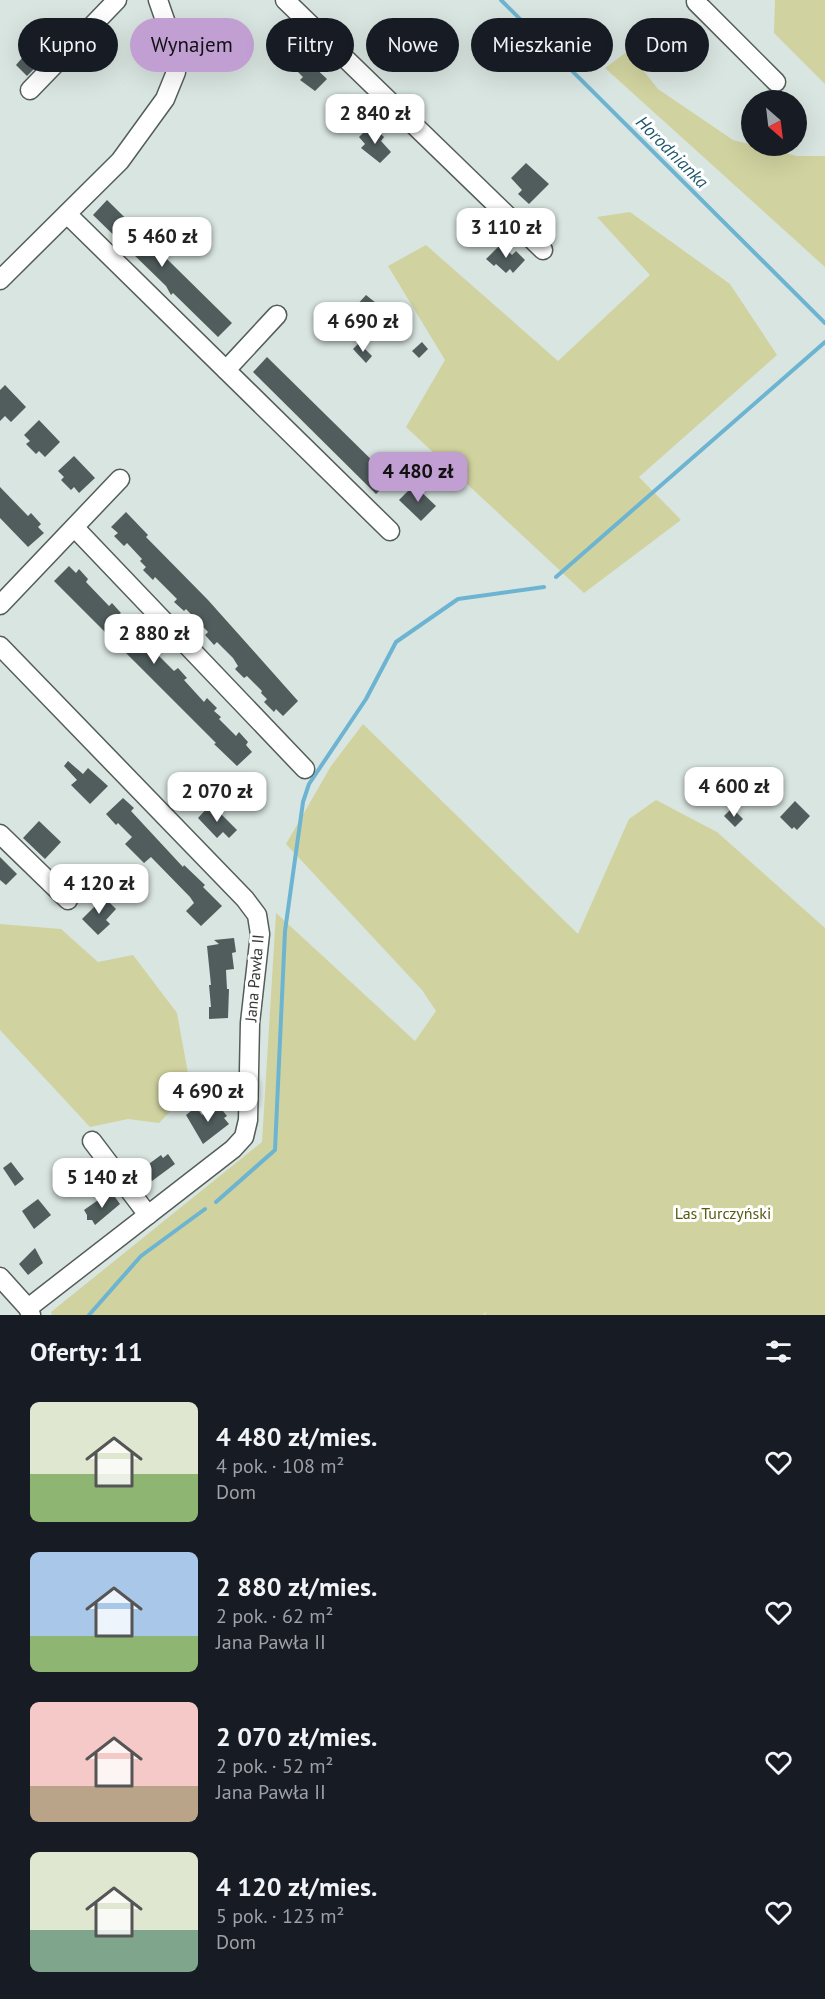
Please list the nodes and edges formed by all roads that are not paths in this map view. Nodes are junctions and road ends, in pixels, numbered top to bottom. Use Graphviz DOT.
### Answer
graph roads {
  1 [pos="117,0"];
  2 [pos="158,0"];
  3 [pos="285,0"];
  4 [pos="698,0"];
  5 [pos="776,82"];
  6 [pos="30,90"];
  7 [pos="67,214"];
  8 [pos="543,250"];
  9 [pos="0,280"];
  10 [pos="277,315"];
  11 [pos="226,369"];
  12 [pos="120,479"];
  13 [pos="75,528"];
  14 [pos="390,531"];
  15 [pos="0,605"];
  16 [pos="0,646"];
  17 [pos="305,769"];
  18 [pos="0,834"];
  19 [pos="68,900"];
  20 [pos="92,1141"];
  21 [pos="148,1215"];
  22 [pos="0,1277"];
  23 [pos="29,1311"];
  1 -- 6 [label="street"];
  2 -- 7 [label="street"];
  3 -- 8 [label="street"];
  4 -- 5 [label="street"];
  7 -- 9 [label="street"];
  7 -- 11 [label="street"];
  10 -- 11 [label="street"];
  11 -- 14 [label="street"];
  12 -- 13 [label="street"];
  13 -- 15 [label="street"];
  13 -- 17 [label="street"];
  16 -- 21 [label="street, Jana Pawła II"];
  18 -- 19 [label="street"];
  20 -- 21 [label="street"];
  21 -- 23 [label="street, Jana Pawła II"];
  22 -- 23 [label="street"];
}
